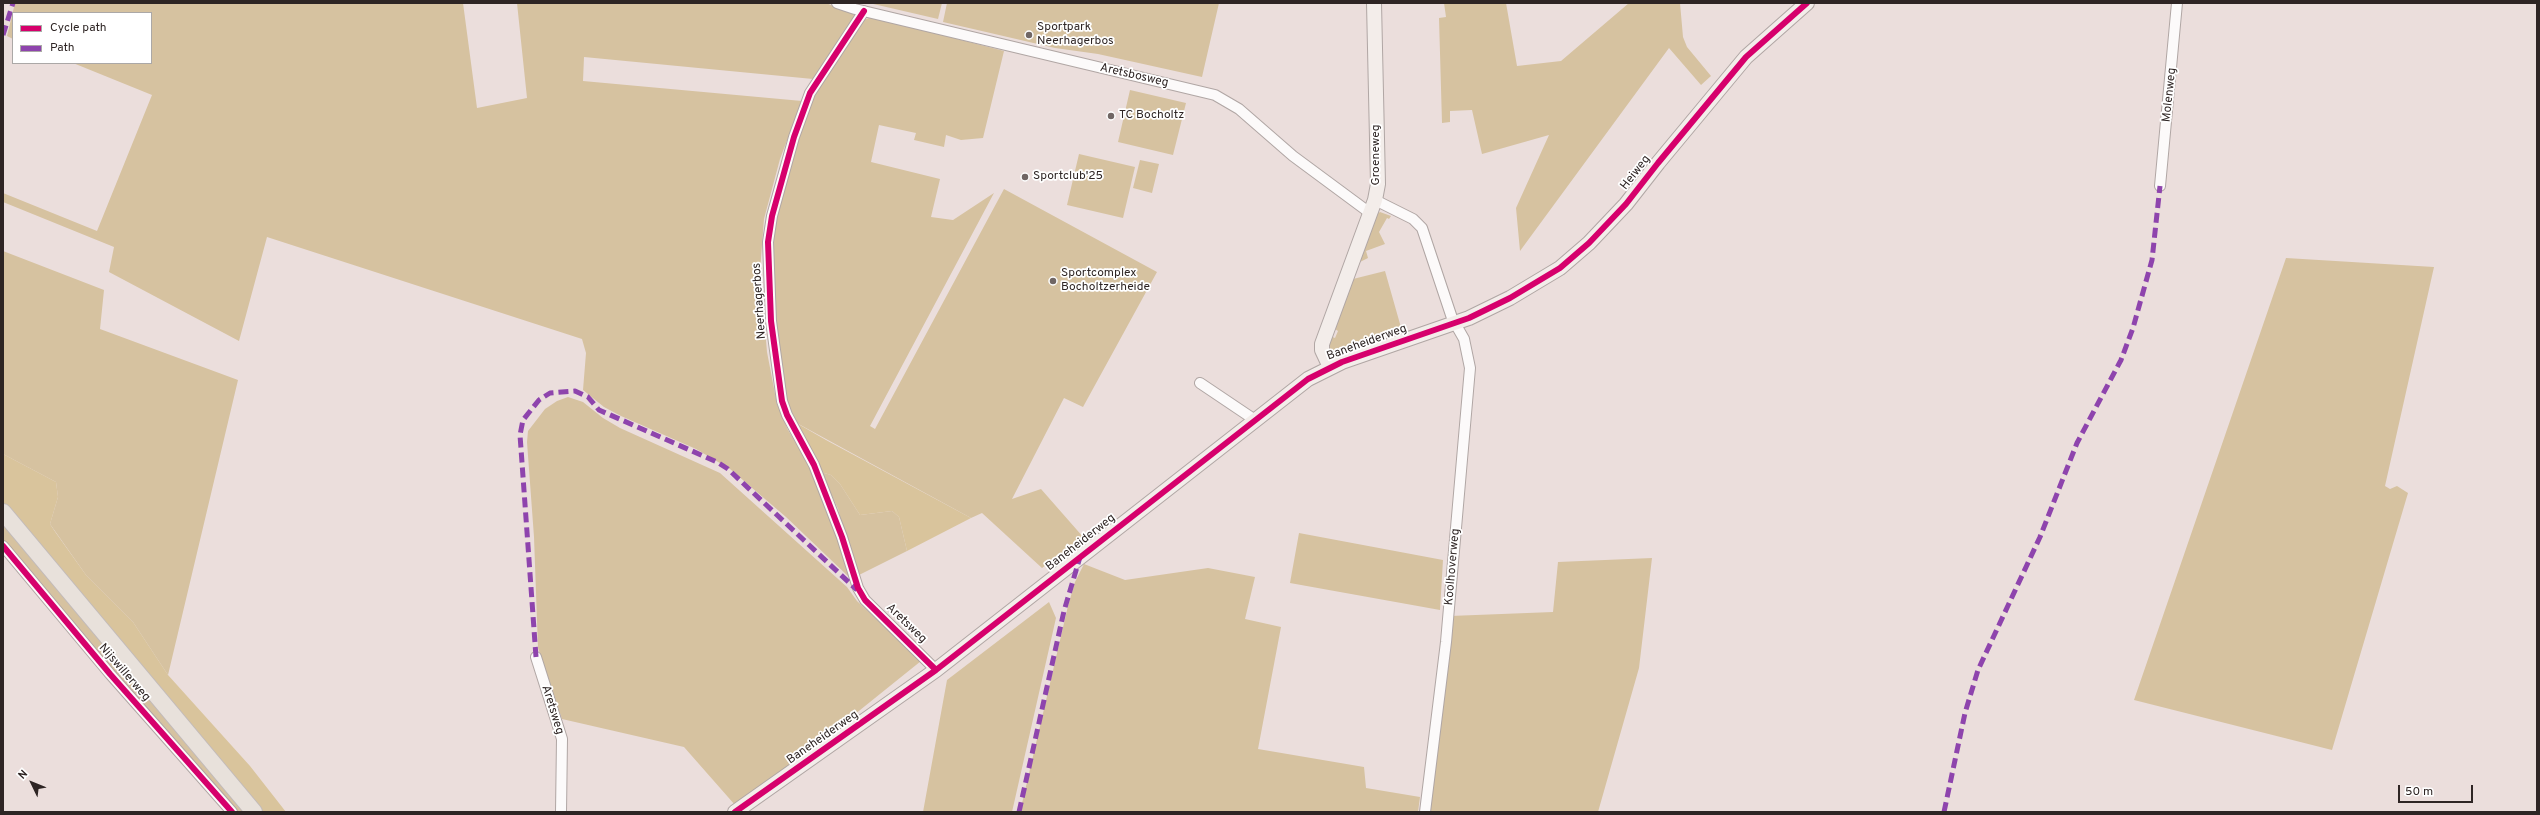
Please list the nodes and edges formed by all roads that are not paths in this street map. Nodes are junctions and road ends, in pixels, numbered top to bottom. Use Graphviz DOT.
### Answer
graph roads {
  1 [pos="837,3"];
  2 [pos="1374,3"];
  3 [pos="1807,3"];
  4 [pos="2178,3"];
  5 [pos="864,11"];
  6 [pos="2160,186"];
  7 [pos="1372,207"];
  8 [pos="1456,324"];
  9 [pos="1330,367"];
  10 [pos="1200,383"];
  11 [pos="1255,420"];
  12 [pos="5,515"];
  13 [pos="3,546"];
  14 [pos="861,594"];
  15 [pos="536,657"];
  16 [pos="936,670"];
  17 [pos="232,812"];
  18 [pos="254,812"];
  19 [pos="561,812"];
  20 [pos="735,812"];
  21 [pos="1425,812"];
  1 -- 5 [label="street"];
  2 -- 7 [label="street, Groeneweg"];
  3 -- 8 [label="street, Heiweg"];
  4 -- 6 [label="street, Molenweg"];
  5 -- 7 [label="street, Aretsbosweg"];
  5 -- 14 [label="street, Neerhagerbos"];
  7 -- 8 [label="street, Koolhoverweg"];
  7 -- 9 [label="street, Groeneweg"];
  8 -- 9 [label="street, Baneheiderweg"];
  8 -- 21 [label="street, Koolhoverweg"];
  9 -- 11 [label="street, Baneheiderweg"];
  10 -- 11 [label="street"];
  11 -- 16 [label="street, Baneheiderweg"];
  12 -- 18 [label="main road, Nijswillerweg"];
  13 -- 17 [label="street, Nijswillerweg"];
  14 -- 16 [label="street, Aretsweg"];
  15 -- 19 [label="street, Aretsweg"];
  16 -- 20 [label="street, Baneheiderweg"];
}
